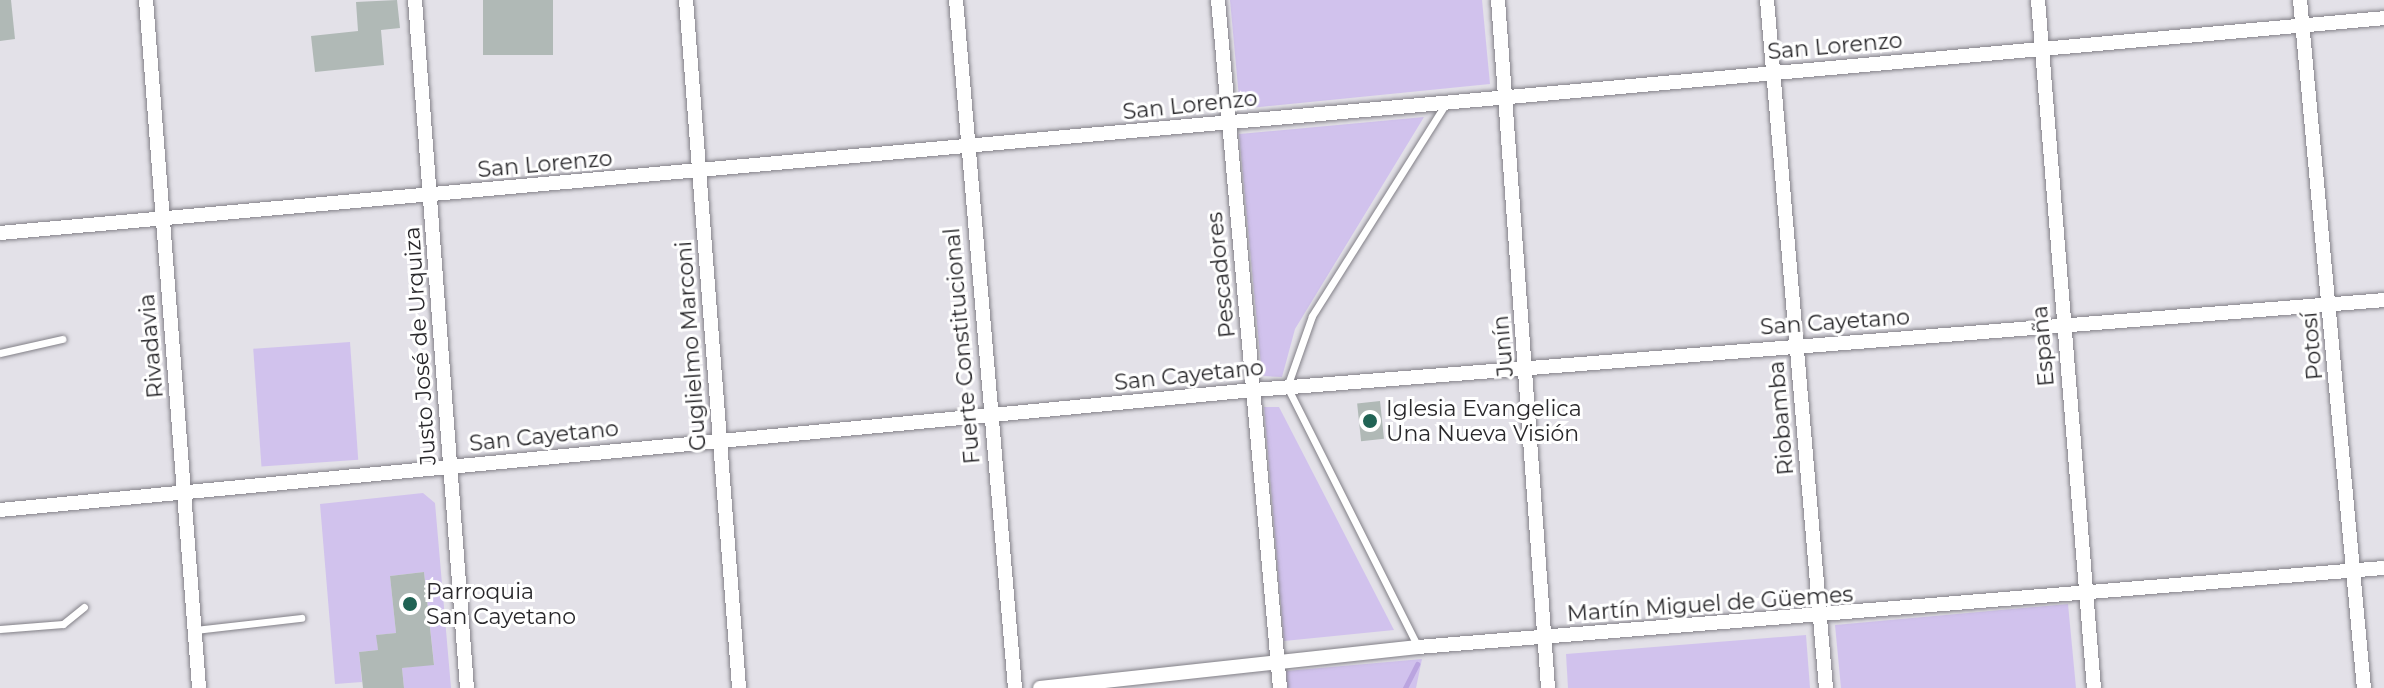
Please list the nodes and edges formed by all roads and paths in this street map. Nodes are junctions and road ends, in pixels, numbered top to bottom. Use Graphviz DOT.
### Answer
graph roads {
  1 [pos="146,0"];
  2 [pos="415,0"];
  3 [pos="686,0"];
  4 [pos="956,0"];
  5 [pos="1218,0"];
  6 [pos="1498,0"];
  7 [pos="1767,0"];
  8 [pos="2038,0"];
  9 [pos="2300,0"];
  10 [pos="2384,18"];
  11 [pos="2302,23"];
  12 [pos="2042,49"];
  13 [pos="1773,74"];
  14 [pos="1506,99"];
  15 [pos="1445,105"];
  16 [pos="1228,122"];
  17 [pos="968,149"];
  18 [pos="700,172"];
  19 [pos="431,196"];
  20 [pos="162,219"];
  21 [pos="0,233"];
  22 [pos="2384,300"];
  23 [pos="2330,305"];
  24 [pos="2063,326"];
  25 [pos="62,339"];
  26 [pos="1797,347"];
  27 [pos="0,353"];
  28 [pos="1527,368"];
  29 [pos="1287,387"];
  30 [pos="1254,390"];
  31 [pos="990,419"];
  32 [pos="720,439"];
  33 [pos="452,469"];
  34 [pos="184,494"];
  35 [pos="0,510"];
  36 [pos="2384,568"];
  37 [pos="2355,571"];
  38 [pos="2086,595"];
  39 [pos="84,607"];
  40 [pos="301,618"];
  41 [pos="1820,619"];
  42 [pos="0,629"];
  43 [pos="195,630"];
  44 [pos="1544,637"];
  45 [pos="1418,647"];
  46 [pos="1275,663"];
  47 [pos="199,688"];
  48 [pos="467,688"];
  49 [pos="739,688"];
  50 [pos="1015,688"];
  51 [pos="1040,688"];
  52 [pos="1280,688"];
  53 [pos="1548,688"];
  54 [pos="1826,688"];
  55 [pos="2094,688"];
  56 [pos="2364,688"];
  1 -- 20 [label="street, Rivadavia"];
  2 -- 19 [label="street, Justo José de Urquiza"];
  3 -- 18 [label="street, Guglielmo Marconi"];
  4 -- 17 [label="street, Fuerte Constitucional"];
  5 -- 16 [label="street, Pescadores"];
  6 -- 14 [label="street, Junín"];
  7 -- 13 [label="street, Riobamba"];
  8 -- 12 [label="street, España"];
  9 -- 11 [label="street, Potosí"];
  10 -- 11 [label="street, San Lorenzo"];
  11 -- 12 [label="street, San Lorenzo"];
  11 -- 23 [label="street, Potosí"];
  12 -- 13 [label="street, San Lorenzo"];
  12 -- 24 [label="street, España"];
  13 -- 14 [label="street, San Lorenzo"];
  13 -- 26 [label="street, Riobamba"];
  14 -- 15 [label="street, San Lorenzo"];
  14 -- 28 [label="street, Junín"];
  15 -- 16 [label="street, San Lorenzo"];
  15 -- 29 [label="lane"];
  16 -- 17 [label="street, San Lorenzo"];
  16 -- 30 [label="street, Pescadores"];
  17 -- 18 [label="street, San Lorenzo"];
  17 -- 31 [label="street, Fuerte Constitucional"];
  18 -- 19 [label="street, San Lorenzo"];
  18 -- 32 [label="street, Guglielmo Marconi"];
  19 -- 20 [label="street, San Lorenzo"];
  19 -- 33 [label="street, Justo José de Urquiza"];
  20 -- 21 [label="street, San Lorenzo"];
  20 -- 34 [label="street, Rivadavia"];
  22 -- 23 [label="street, San Cayetano"];
  23 -- 24 [label="street, San Cayetano"];
  23 -- 37 [label="street, Potosí"];
  24 -- 26 [label="street, San Cayetano"];
  24 -- 38 [label="street, España"];
  25 -- 27 [label="lane"];
  26 -- 28 [label="street, San Cayetano"];
  26 -- 41 [label="street, Riobamba"];
  28 -- 29 [label="street, San Cayetano"];
  28 -- 44 [label="street, Junín"];
  29 -- 30 [label="street, San Cayetano"];
  29 -- 45 [label="lane"];
  30 -- 31 [label="street, San Cayetano"];
  30 -- 46 [label="street, Pescadores"];
  31 -- 32 [label="street, San Cayetano"];
  31 -- 50 [label="street, Fuerte Constitucional"];
  32 -- 33 [label="street, San Cayetano"];
  32 -- 49 [label="street, Guglielmo Marconi"];
  33 -- 34 [label="street, San Cayetano"];
  33 -- 48 [label="street, Justo José de Urquiza"];
  34 -- 35 [label="street, San Cayetano"];
  34 -- 43 [label="street, Rivadavia"];
  36 -- 37 [label="street, Martín Miguel de Güemes"];
  37 -- 38 [label="street, Martín Miguel de Güemes"];
  37 -- 56 [label="street, Potosí"];
  38 -- 41 [label="street, Martín Miguel de Güemes"];
  38 -- 55 [label="street, España"];
  39 -- 42 [label="lane"];
  40 -- 43 [label="lane"];
  41 -- 44 [label="street, Martín Miguel de Güemes"];
  41 -- 54 [label="street, Riobamba"];
  43 -- 47 [label="street, Rivadavia"];
  44 -- 45 [label="street, Martín Miguel de Güemes"];
  44 -- 53 [label="street, Junín"];
  45 -- 46 [label="street, Martín Miguel de Güemes"];
  46 -- 51 [label="street, Martín Miguel de Güemes"];
  46 -- 52 [label="street, Pescadores"];
}
